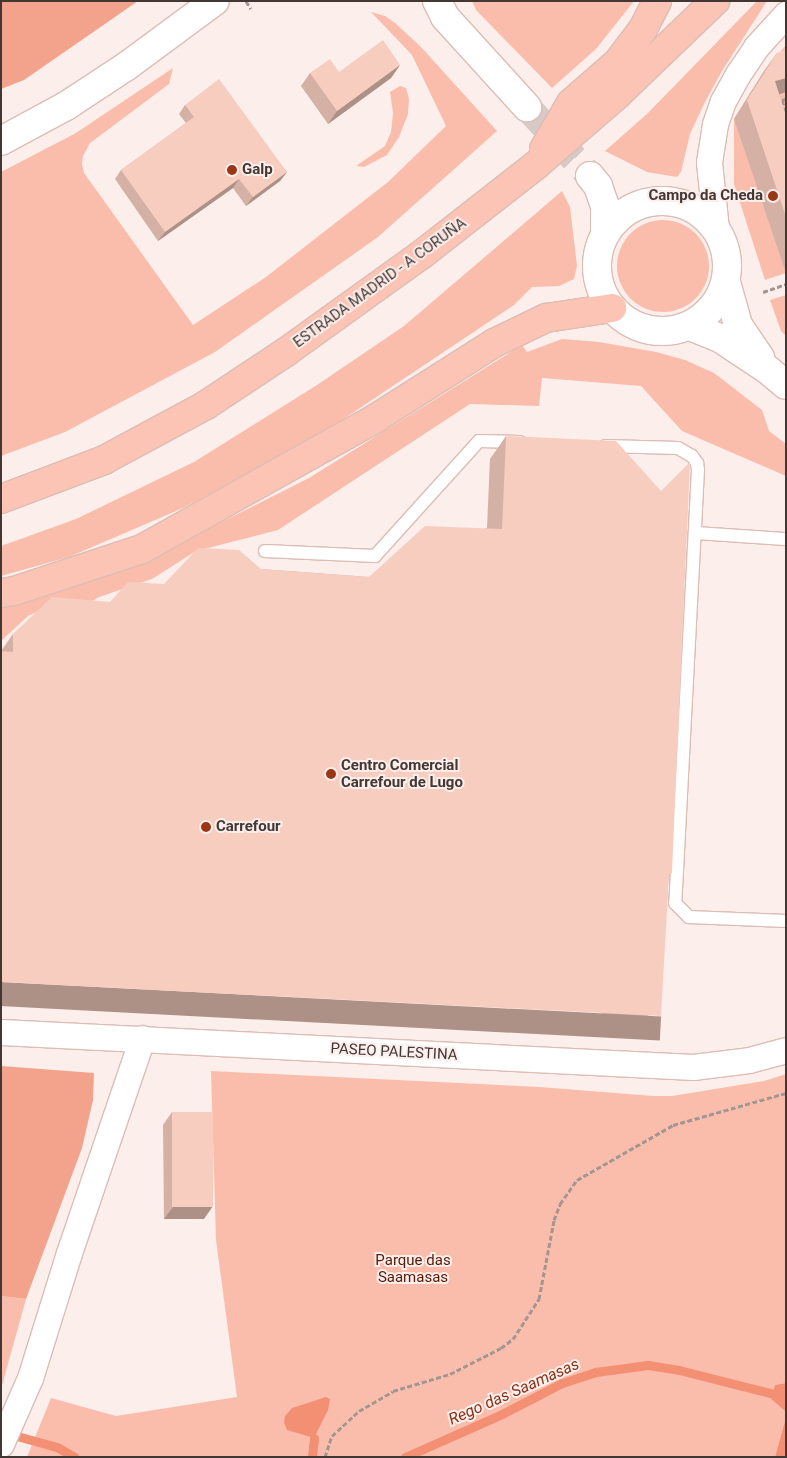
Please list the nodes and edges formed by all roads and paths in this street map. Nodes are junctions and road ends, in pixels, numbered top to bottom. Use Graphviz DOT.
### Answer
graph roads {
  1 [pos="215,1"];
  2 [pos="246,1"];
  3 [pos="415,1"];
  4 [pos="657,1"];
  5 [pos="714,1"];
  6 [pos="251,9"];
  7 [pos="441,9"];
  8 [pos="786,14"];
  9 [pos="786,99"];
  10 [pos="527,107"];
  11 [pos="786,112"];
  12 [pos="1,141"];
  13 [pos="535,166"];
  14 [pos="655,201"];
  15 [pos="716,229"];
  16 [pos="605,233"];
  17 [pos="726,282"];
  18 [pos="786,284"];
  19 [pos="763,292"];
  20 [pos="612,308"];
  21 [pos="690,326"];
  22 [pos="777,377"];
  23 [pos="534,443"];
  24 [pos="592,445"];
  25 [pos="1,499"];
  26 [pos="695,533"];
  27 [pos="786,539"];
  28 [pos="265,551"];
  29 [pos="1,593"];
  30 [pos="786,921"];
  31 [pos="1,1032"];
  32 [pos="142,1038"];
  33 [pos="786,1050"];
  34 [pos="786,1093"];
  35 [pos="1,1444"];
  36 [pos="325,1457"];
  1 -- 12 [label="street"];
  2 -- 6 [label="path"];
  3 -- 7 [label="street"];
  4 -- 13 [label="highway"];
  5 -- 13 [label="highway, ESTRADA MADRID - A CORUÑA"];
  7 -- 10 [label="street"];
  8 -- 15 [label="street"];
  9 -- 11 [label="path"];
  13 -- 25 [label="highway, ESTRADA MADRID - A CORUÑA"];
  14 -- 15 [label="street"];
  14 -- 16 [label="street"];
  14 -- 16 [label="street"];
  15 -- 17 [label="street"];
  16 -- 20 [label="street"];
  17 -- 21 [label="street"];
  17 -- 22 [label="street"];
  18 -- 19 [label="path"];
  20 -- 21 [label="street"];
  20 -- 29 [label="highway"];
  21 -- 22 [label="street"];
  23 -- 28 [label="lane"];
  24 -- 26 [label="lane"];
  26 -- 27 [label="lane"];
  26 -- 30 [label="lane"];
  31 -- 32 [label="street, PASEO PALESTINA"];
  32 -- 33 [label="street, PASEO PALESTINA"];
  32 -- 35 [label="street"];
  34 -- 36 [label="path"];
}
